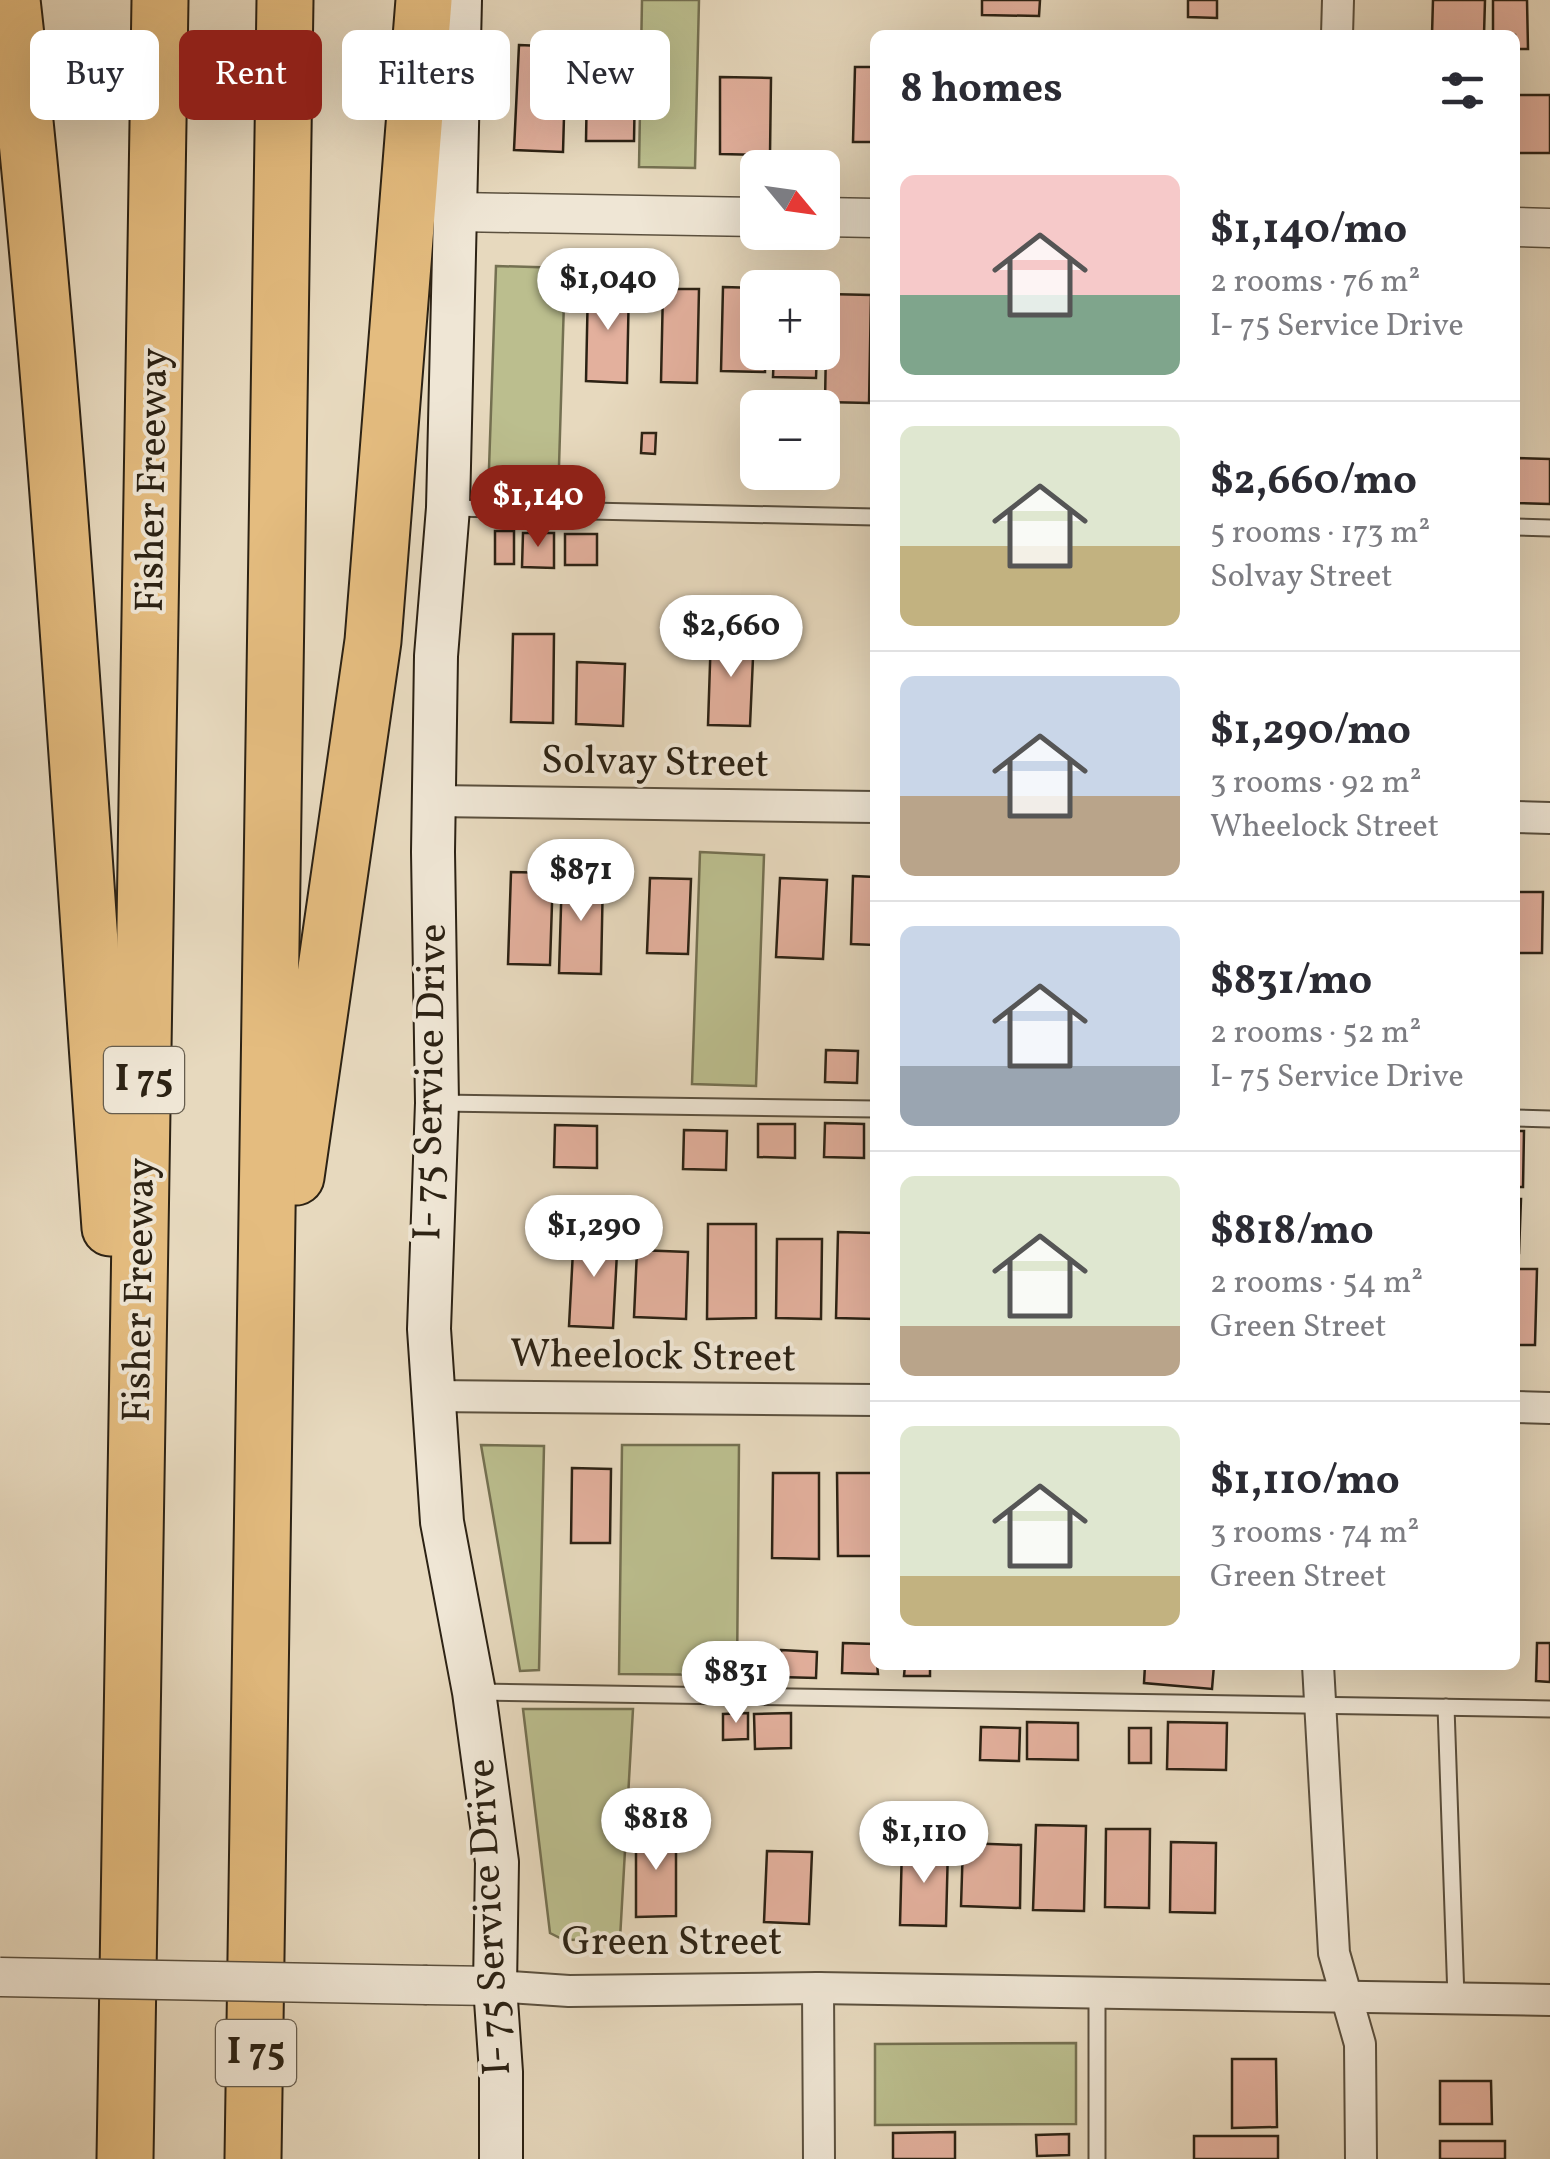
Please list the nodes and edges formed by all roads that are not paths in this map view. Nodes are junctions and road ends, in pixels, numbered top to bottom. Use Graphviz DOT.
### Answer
graph roads {
  1 [pos="12,0"];
  2 [pos="160,0"];
  3 [pos="284,0"];
  4 [pos="424,0"];
  5 [pos="460,0"];
  6 [pos="1338,0"];
  7 [pos="1337,30"];
  8 [pos="457,212"];
  9 [pos="740,216"];
  10 [pos="840,218"];
  11 [pos="870,218"];
  12 [pos="1520,228"];
  13 [pos="1550,228"];
  14 [pos="448,508"];
  15 [pos="870,517"];
  16 [pos="1520,527"];
  17 [pos="1550,528"];
  18 [pos="434,801"];
  19 [pos="870,807"];
  20 [pos="1520,817"];
  21 [pos="1550,818"];
  22 [pos="436,1103"];
  23 [pos="870,1109"];
  24 [pos="1520,1118"];
  25 [pos="1550,1119"];
  26 [pos="431,1396"];
  27 [pos="870,1400"];
  28 [pos="1520,1407"];
  29 [pos="1550,1408"];
  30 [pos="261,1538"];
  31 [pos="136,1586"];
  32 [pos="1318,1670"];
  33 [pos="474,1692"];
  34 [pos="1318,1705"];
  35 [pos="1446,1707"];
  36 [pos="1550,1708"];
  37 [pos="0,1977"];
  38 [pos="495,1986"];
  39 [pos="818,1988"];
  40 [pos="1097,1993"];
  41 [pos="1344,1998"];
  42 [pos="1456,1998"];
  43 [pos="1550,2000"];
  44 [pos="125,2159"];
  45 [pos="254,2159"];
  46 [pos="501,2159"];
  47 [pos="819,2159"];
  48 [pos="1098,2159"];
  49 [pos="1361,2159"];
  1 -- 31 [label="highway"];
  2 -- 31 [label="highway, Fisher Freeway / I 75"];
  3 -- 30 [label="highway, I 75"];
  4 -- 30 [label="highway"];
  5 -- 8 [label="main road, I- 75 Service Drive"];
  6 -- 7 [label="street"];
  8 -- 9 [label="street"];
  8 -- 14 [label="main road, I- 75 Service Drive"];
  10 -- 11 [label="street"];
  12 -- 13 [label="street"];
  14 -- 15 [label="lane"];
  14 -- 18 [label="main road, I- 75 Service Drive"];
  16 -- 17 [label="lane"];
  18 -- 19 [label="street, Solvay Street"];
  18 -- 22 [label="main road, I- 75 Service Drive"];
  20 -- 21 [label="street"];
  22 -- 23 [label="lane"];
  22 -- 26 [label="main road, I- 75 Service Drive"];
  24 -- 25 [label="lane"];
  26 -- 27 [label="street, Wheelock Street"];
  26 -- 33 [label="main road, I- 75 Service Drive"];
  28 -- 29 [label="street"];
  30 -- 45 [label="highway, I 75"];
  31 -- 44 [label="highway, Fisher Freeway / I 75"];
  32 -- 34 [label="street"];
  33 -- 34 [label="lane"];
  33 -- 38 [label="main road, I- 75 Service Drive"];
  34 -- 35 [label="lane"];
  34 -- 41 [label="street"];
  35 -- 36 [label="lane"];
  35 -- 42 [label="lane"];
  37 -- 38 [label="street, Green Street, bridge"];
  38 -- 39 [label="street, Green Street"];
  38 -- 46 [label="main road, I- 75 Service Drive"];
  39 -- 40 [label="street, Green Street"];
  39 -- 47 [label="street"];
  40 -- 41 [label="street, Green Street"];
  40 -- 48 [label="lane"];
  41 -- 42 [label="street, Green Street"];
  41 -- 49 [label="street"];
  42 -- 43 [label="street, Green Street"];
}
